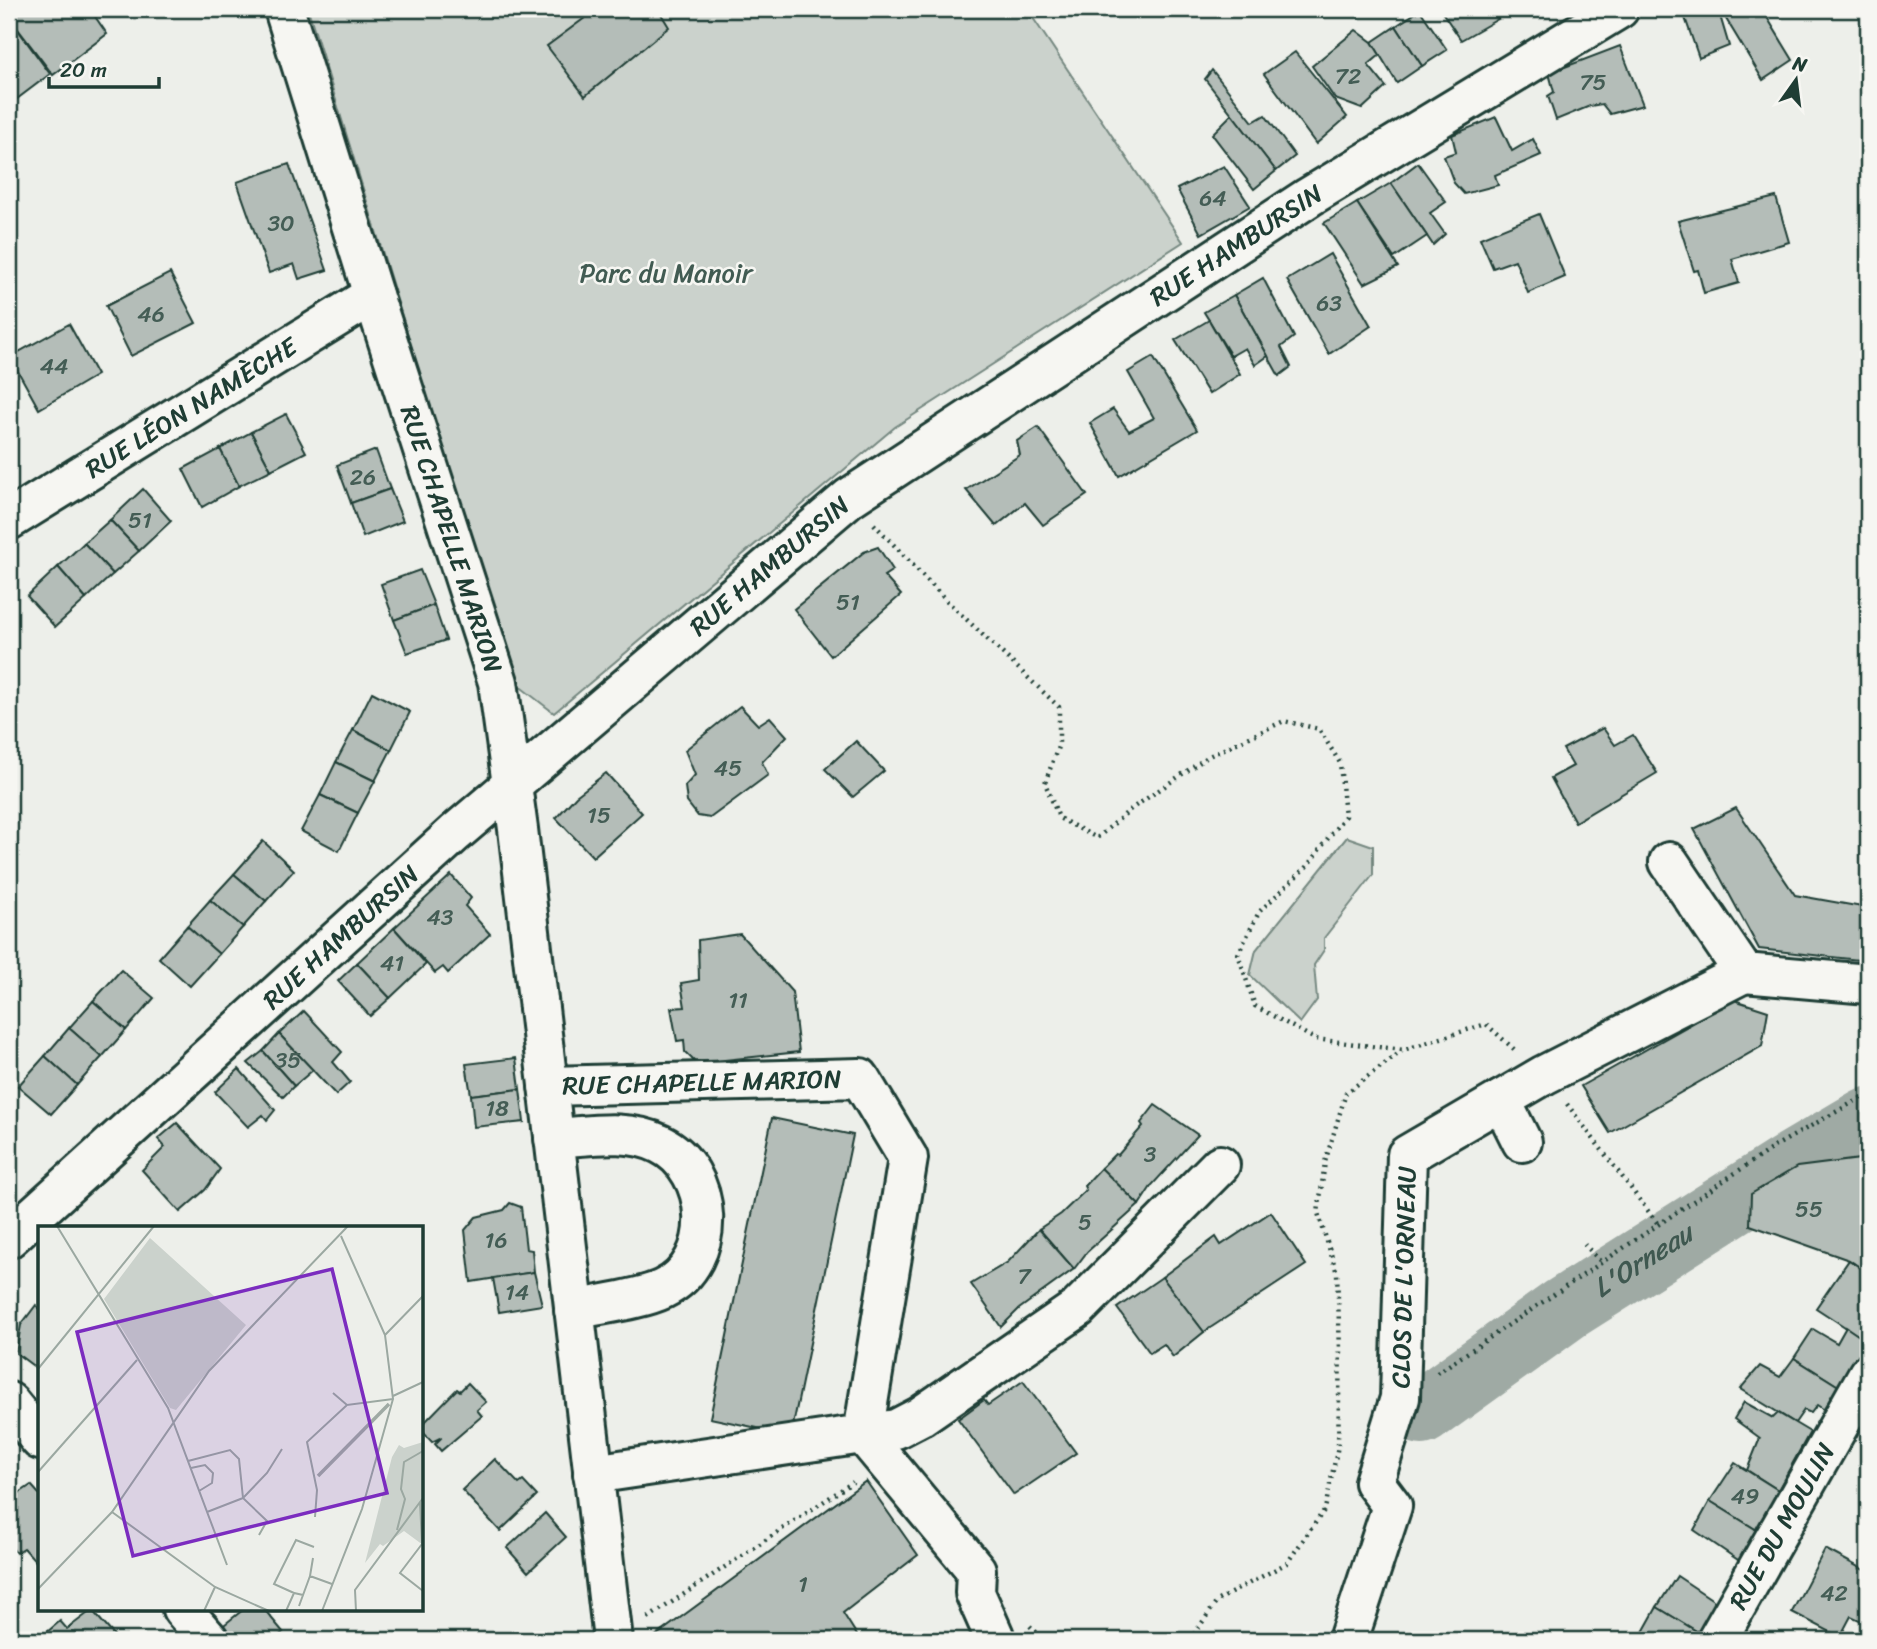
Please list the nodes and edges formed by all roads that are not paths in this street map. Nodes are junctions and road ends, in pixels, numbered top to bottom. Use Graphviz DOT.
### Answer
graph roads {
  1 [pos="284,9"];
  2 [pos="1619,9"];
  3 [pos="373,295"];
  4 [pos="9,520"];
  5 [pos="513,782"];
  6 [pos="1669,862"];
  7 [pos="1744,973"];
  8 [pos="1868,984"];
  9 [pos="548,1086"];
  10 [pos="1502,1100"];
  11 [pos="554,1138"];
  12 [pos="1522,1142"];
  13 [pos="1220,1165"];
  14 [pos="9,1238"];
  15 [pos="574,1310"];
  16 [pos="1868,1374"];
  17 [pos="9,1402"];
  18 [pos="38,1438"];
  19 [pos="875,1447"];
  20 [pos="593,1474"];
  21 [pos="183,1610"];
  22 [pos="625,1633"];
  23 [pos="209,1640"];
  24 [pos="993,1640"];
  25 [pos="1348,1640"];
  26 [pos="1717,1640"];
  1 -- 3 [label="street, RUE CHAPELLE MARION"];
  2 -- 5 [label="street, RUE HAMBURSIN"];
  3 -- 4 [label="street, RUE LÉON NAMÈCHE"];
  3 -- 5 [label="street, RUE CHAPELLE MARION"];
  5 -- 9 [label="street, RUE CHAPELLE MARION"];
  5 -- 14 [label="street, RUE HAMBURSIN"];
  6 -- 7 [label="street"];
  7 -- 8 [label="street"];
  7 -- 10 [label="street, CLOS DE L'ORNEAU"];
  9 -- 11 [label="street, RUE CHAPELLE MARION"];
  9 -- 19 [label="street, RUE CHAPELLE MARION"];
  10 -- 12 [label="street"];
  10 -- 25 [label="street, CLOS DE L'ORNEAU"];
  11 -- 15 [label="street, RUE CHAPELLE MARION"];
  11 -- 15 [label="street"];
  13 -- 19 [label="street"];
  15 -- 20 [label="street, RUE CHAPELLE MARION"];
  16 -- 26 [label="street, RUE DU MOULIN"];
  17 -- 18 [label="street"];
  19 -- 20 [label="street"];
  19 -- 24 [label="street"];
  20 -- 22 [label="street, RUE CHAPELLE MARION"];
  21 -- 23 [label="street"];
}
